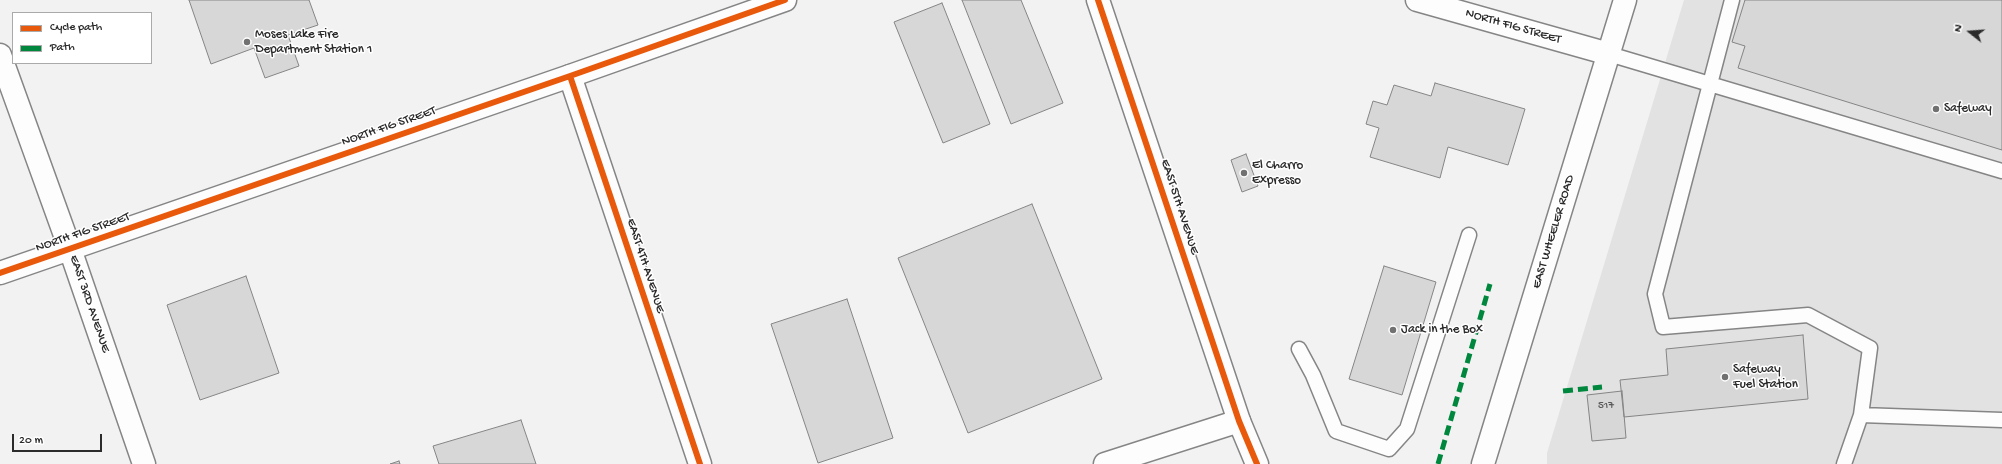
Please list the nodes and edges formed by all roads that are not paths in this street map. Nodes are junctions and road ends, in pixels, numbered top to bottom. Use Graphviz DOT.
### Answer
graph roads {
  1 [pos="784,0"];
  2 [pos="1098,0"];
  3 [pos="1417,0"];
  4 [pos="1625,0"];
  5 [pos="1732,0"];
  6 [pos="1609,54"];
  7 [pos="0,55"];
  8 [pos="570,76"];
  9 [pos="1710,85"];
  10 [pos="2002,171"];
  11 [pos="1469,235"];
  12 [pos="70,249"];
  13 [pos="0,273"];
  14 [pos="1299,349"];
  15 [pos="1862,415"];
  16 [pos="2002,420"];
  17 [pos="1239,421"];
  18 [pos="144,464"];
  19 [pos="700,464"];
  20 [pos="1105,464"];
  21 [pos="1257,464"];
  22 [pos="1483,464"];
  23 [pos="1844,464"];
  1 -- 8 [label="street, NORTH FIG STREET"];
  2 -- 17 [label="street, EAST 5TH AVENUE"];
  3 -- 6 [label="street, NORTH FIG STREET"];
  4 -- 6 [label="street, EAST WHEELER ROAD"];
  5 -- 9 [label="lane"];
  6 -- 9 [label="lane"];
  6 -- 22 [label="street, EAST WHEELER ROAD"];
  7 -- 12 [label="street, EAST 3RD AVENUE"];
  8 -- 12 [label="street, NORTH FIG STREET"];
  8 -- 19 [label="street, EAST 4TH AVENUE"];
  9 -- 10 [label="lane"];
  9 -- 15 [label="lane"];
  11 -- 14 [label="lane"];
  12 -- 13 [label="street, NORTH FIG STREET"];
  12 -- 18 [label="street, EAST 3RD AVENUE"];
  15 -- 16 [label="lane"];
  15 -- 23 [label="lane"];
  17 -- 20 [label="street"];
  17 -- 21 [label="street, EAST 5TH AVENUE"];
}
